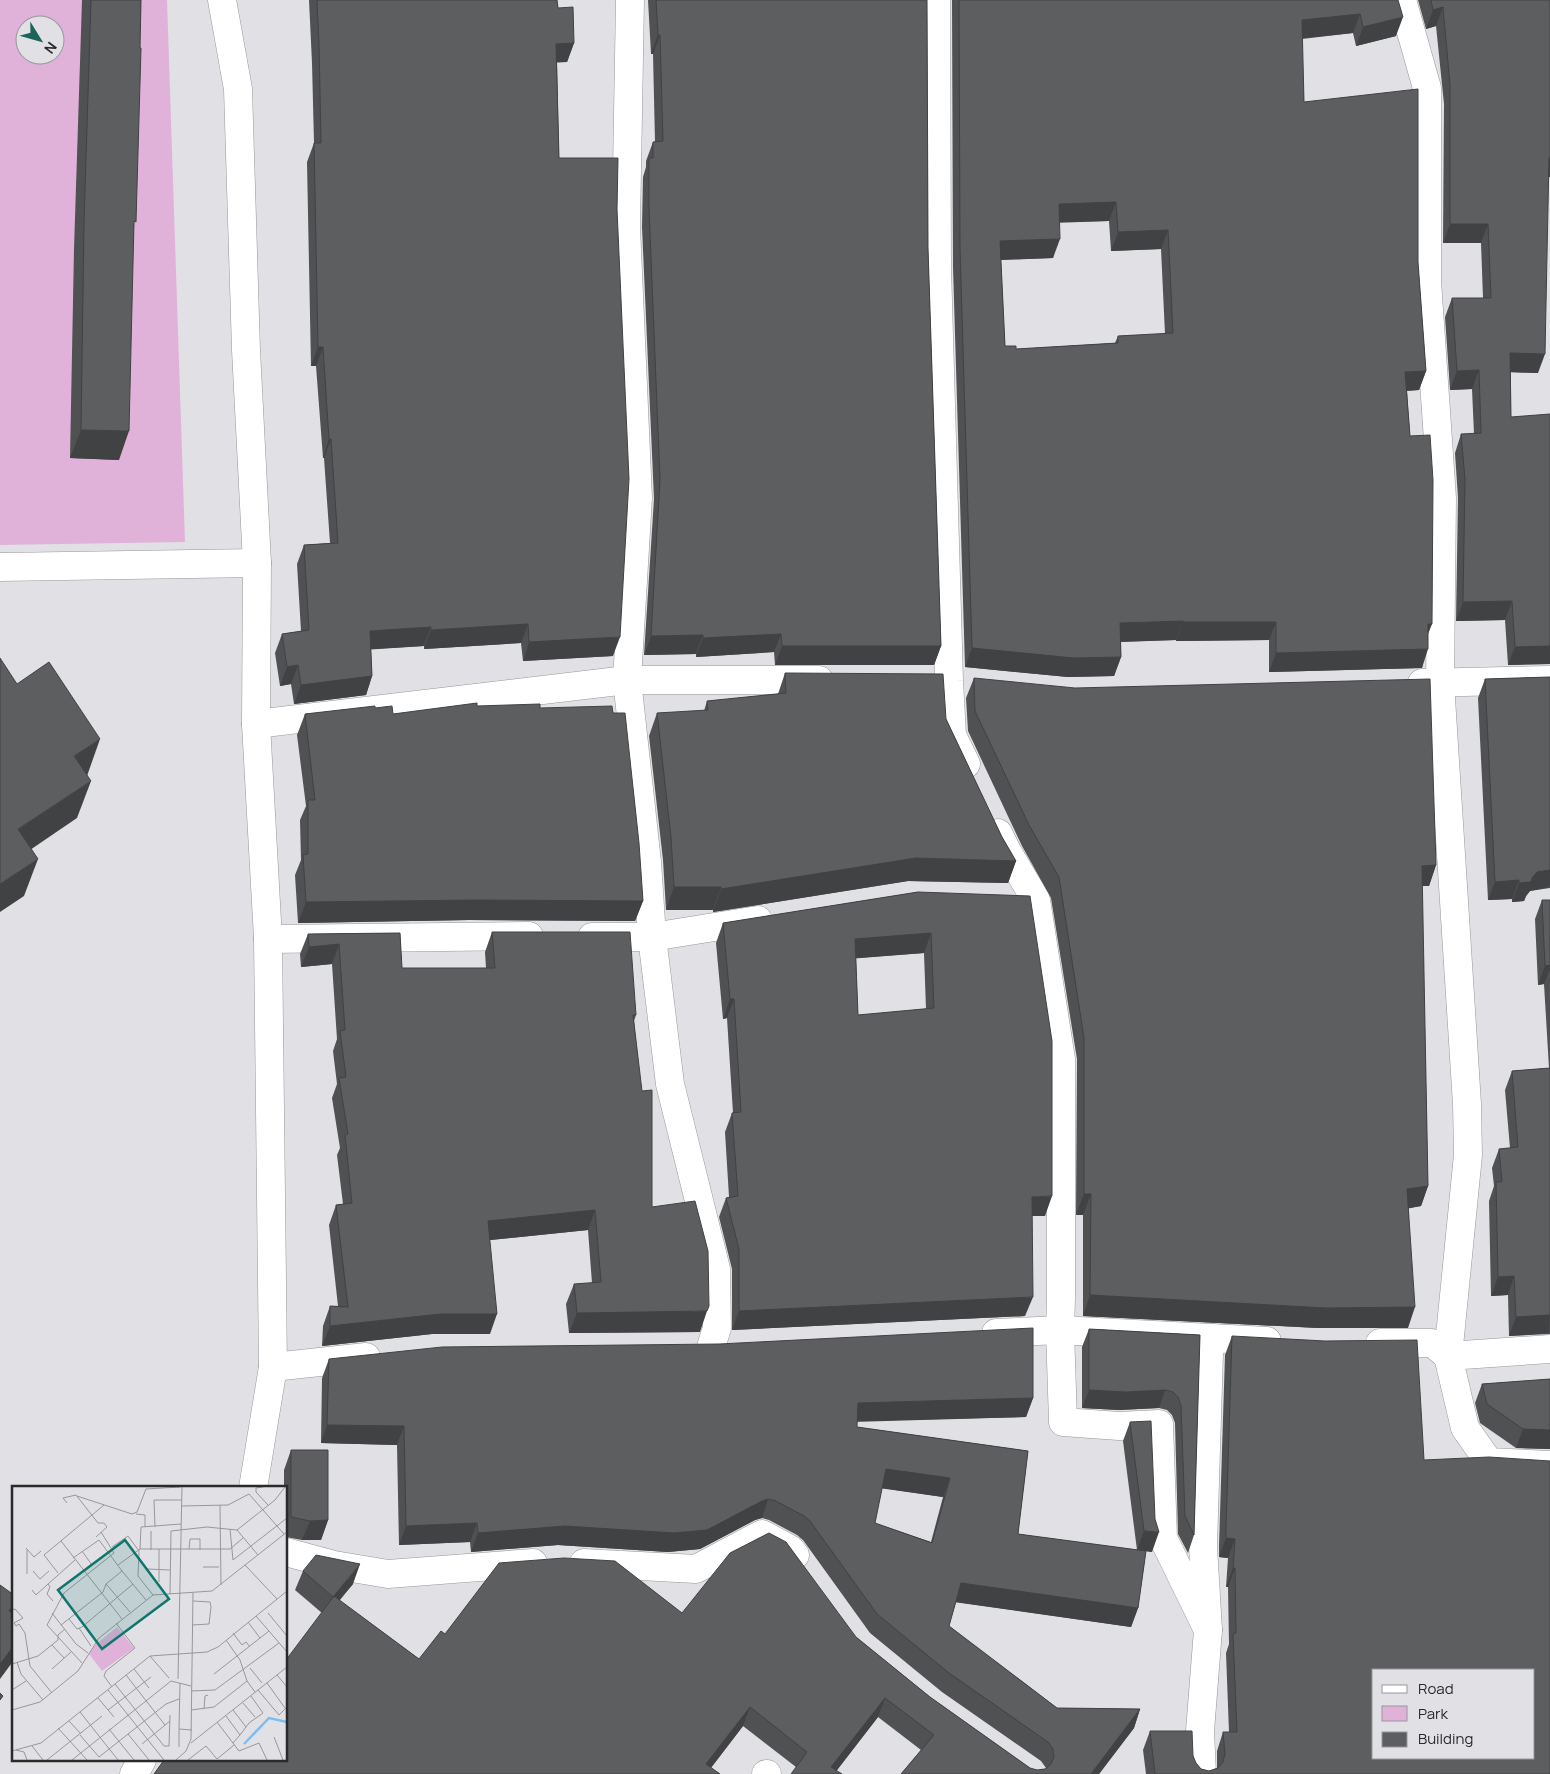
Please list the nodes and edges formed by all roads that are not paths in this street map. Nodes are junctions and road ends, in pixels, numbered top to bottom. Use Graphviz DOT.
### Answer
graph roads {
  1 [pos="222,0"];
  2 [pos="630,0"];
  3 [pos="936,0"];
  4 [pos="1402,0"];
  5 [pos="257,563"];
  6 [pos="0,567"];
  7 [pos="627,680"];
  8 [pos="841,680"];
  9 [pos="1550,680"];
  10 [pos="939,681"];
  11 [pos="1440,682"];
  12 [pos="978,684"];
  13 [pos="1401,684"];
  14 [pos="256,724"];
  15 [pos="975,783"];
  16 [pos="988,814"];
  17 [pos="1007,899"];
  18 [pos="1036,900"];
  19 [pos="785,916"];
  20 [pos="652,937"];
  21 [pos="268,939"];
  22 [pos="1060,1330"];
  23 [pos="971,1334"];
  24 [pos="1213,1338"];
  25 [pos="1290,1343"];
  26 [pos="1356,1344"];
  27 [pos="683,1347"];
  28 [pos="1550,1349"];
  29 [pos="387,1355"];
  30 [pos="1448,1356"];
  31 [pos="273,1366"];
  32 [pos="1550,1464"];
  33 [pos="253,1486"];
  34 [pos="288,1553"];
  35 [pos="807,1572"];
  36 [pos="1208,1630"];
  37 [pos="141,1762"];
  38 [pos="134,1774"];
  39 [pos="1202,1774"];
  1 -- 5 [label="street"];
  2 -- 7 [label="street"];
  3 -- 10 [label="street"];
  4 -- 11 [label="street"];
  5 -- 6 [label="street"];
  5 -- 14 [label="street"];
  7 -- 8 [label="street"];
  7 -- 14 [label="street"];
  7 -- 20 [label="street"];
  9 -- 11 [label="street"];
  10 -- 12 [label="street"];
  10 -- 15 [label="street"];
  11 -- 13 [label="street"];
  11 -- 30 [label="street"];
  14 -- 21 [label="street"];
  16 -- 18 [label="street"];
  17 -- 18 [label="street"];
  18 -- 22 [label="street"];
  19 -- 20 [label="street"];
  20 -- 21 [label="street"];
  20 -- 27 [label="street"];
  21 -- 31 [label="street"];
  22 -- 23 [label="street"];
  22 -- 24 [label="street"];
  22 -- 36 [label="street"];
  24 -- 25 [label="street"];
  24 -- 36 [label="street"];
  26 -- 30 [label="street"];
  28 -- 30 [label="street"];
  29 -- 31 [label="street"];
  30 -- 32 [label="street"];
  31 -- 33 [label="street"];
  34 -- 35 [label="street"];
  36 -- 39 [label="street"];
  37 -- 38 [label="street"];
}
